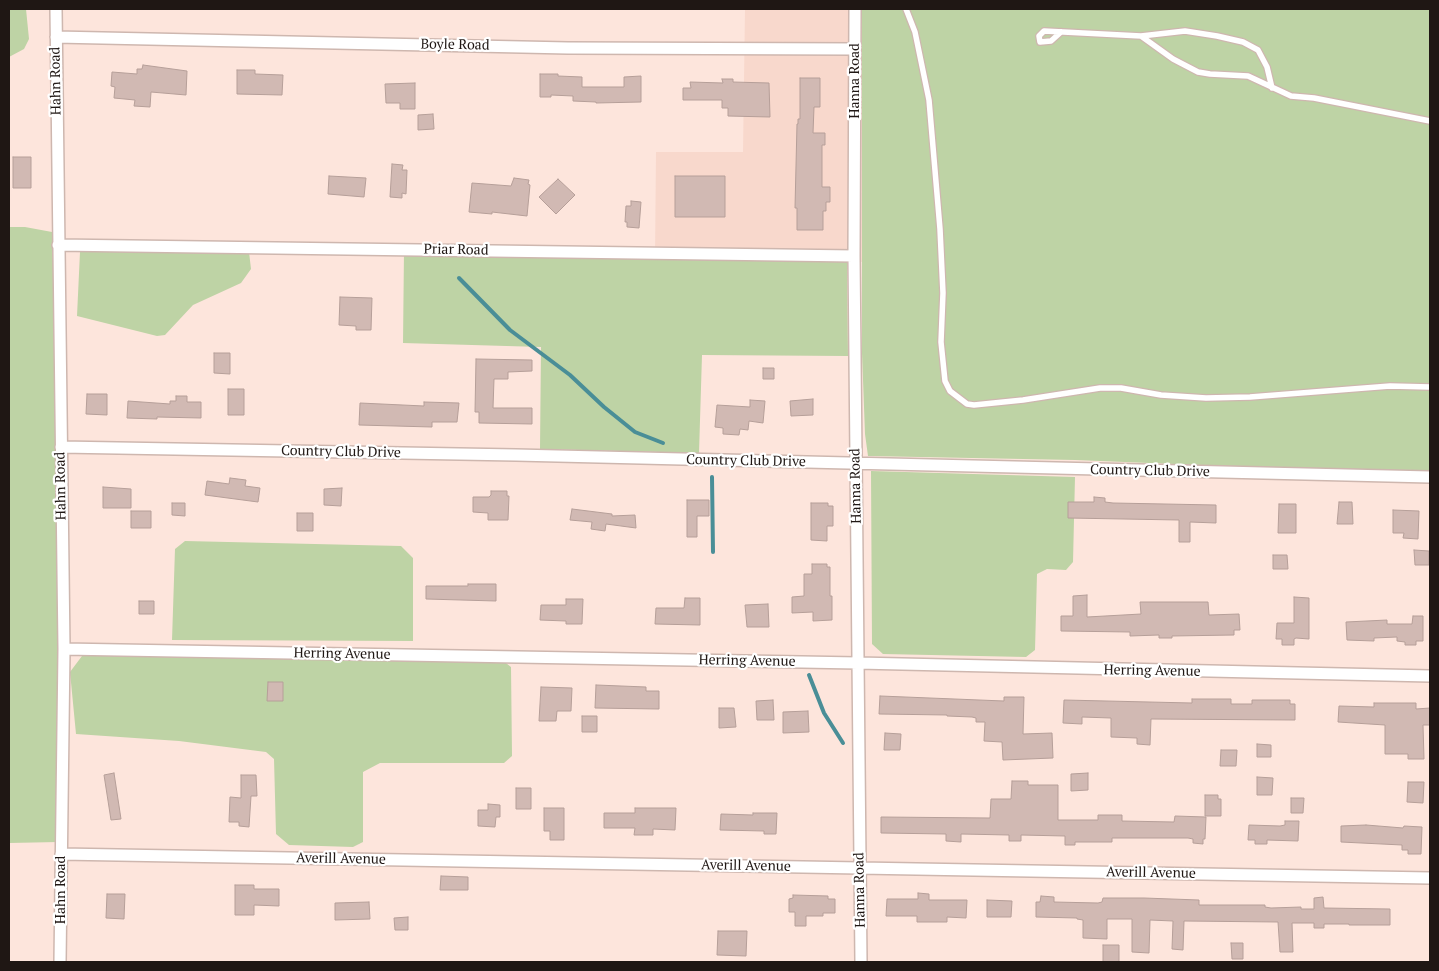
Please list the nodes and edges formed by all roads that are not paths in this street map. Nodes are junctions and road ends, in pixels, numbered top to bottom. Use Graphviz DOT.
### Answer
graph roads {
  1 [pos="56,9"];
  2 [pos="855,9"];
  3 [pos="906,9"];
  4 [pos="1061,32"];
  5 [pos="1141,36"];
  6 [pos="56,37"];
  7 [pos="855,49"];
  8 [pos="1272,88"];
  9 [pos="1430,121"];
  10 [pos="58,245"];
  11 [pos="854,256"];
  12 [pos="1430,387"];
  13 [pos="61,447"];
  14 [pos="856,463"];
  15 [pos="1430,477"];
  16 [pos="64,649"];
  17 [pos="858,663"];
  18 [pos="1430,676"];
  19 [pos="61,854"];
  20 [pos="860,868"];
  21 [pos="1430,878"];
  22 [pos="60,962"];
  23 [pos="861,962"];
  1 -- 6 [label="street, Hahn Road"];
  2 -- 7 [label="street, Hanna Road"];
  3 -- 12 [label="lane"];
  4 -- 5 [label="lane"];
  5 -- 8 [label="lane"];
  5 -- 8 [label="lane"];
  6 -- 7 [label="street, Boyle Road"];
  6 -- 10 [label="street, Hahn Road"];
  7 -- 11 [label="street, Hanna Road"];
  8 -- 9 [label="lane"];
  10 -- 11 [label="street, Priar Road"];
  10 -- 13 [label="street, Hahn Road"];
  11 -- 14 [label="street, Hanna Road"];
  13 -- 14 [label="street, Country Club Drive"];
  13 -- 16 [label="street, Hahn Road"];
  14 -- 15 [label="street, Country Club Drive"];
  14 -- 17 [label="street, Hanna Road"];
  16 -- 17 [label="street, Herring Avenue"];
  16 -- 19 [label="street, Hahn Road"];
  17 -- 18 [label="street, Herring Avenue"];
  17 -- 20 [label="street, Hanna Road"];
  19 -- 20 [label="street, Averill Avenue"];
  19 -- 22 [label="street, Hahn Road"];
  20 -- 21 [label="street, Averill Avenue"];
  20 -- 23 [label="street, Hanna Road"];
}
